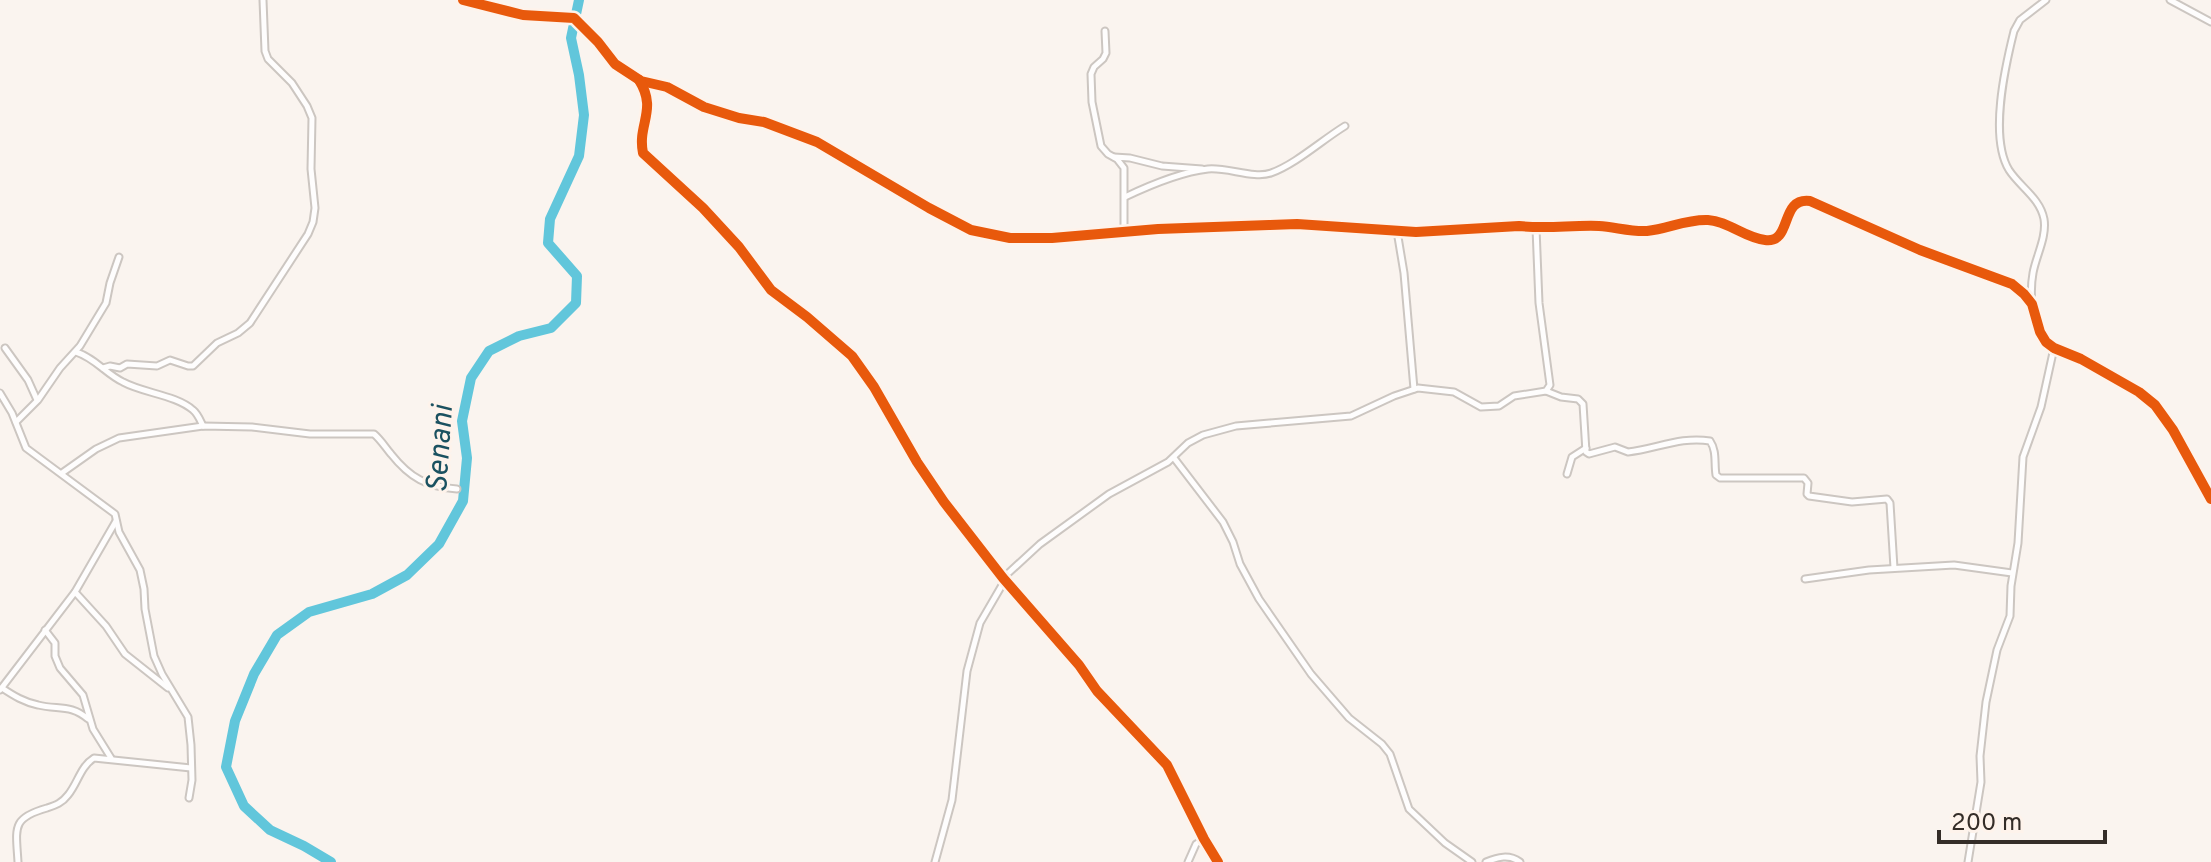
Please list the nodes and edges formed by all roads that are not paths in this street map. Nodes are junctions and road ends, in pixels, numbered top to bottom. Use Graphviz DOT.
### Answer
graph roads {
  1 [pos="263,0"];
  2 [pos="463,0"];
  3 [pos="2046,0"];
  4 [pos="2170,0"];
  5 [pos="2211,22"];
  6 [pos="1105,31"];
  7 [pos="639,80"];
  8 [pos="1345,126"];
  9 [pos="1113,157"];
  10 [pos="1207,169"];
  11 [pos="1125,197"];
  12 [pos="1536,228"];
  13 [pos="1124,231"];
  14 [pos="1397,231"];
  15 [pos="119,257"];
  16 [pos="2032,304"];
  17 [pos="5,348"];
  18 [pos="2054,348"];
  19 [pos="76,352"];
  20 [pos="103,368"];
  21 [pos="1414,389"];
  22 [pos="1546,391"];
  23 [pos="0,393"];
  24 [pos="38,400"];
  25 [pos="16,422"];
  26 [pos="203,426"];
  27 [pos="1586,448"];
  28 [pos="1174,458"];
  29 [pos="62,473"];
  30 [pos="1567,474"];
  31 [pos="457,489"];
  32 [pos="2211,499"];
  33 [pos="117,520"];
  34 [pos="1894,568"];
  35 [pos="2012,573"];
  36 [pos="1004,579"];
  37 [pos="1805,579"];
  38 [pos="75,592"];
  39 [pos="45,630"];
  40 [pos="1,689"];
  41 [pos="171,690"];
  42 [pos="91,722"];
  43 [pos="111,758"];
  44 [pos="191,768"];
  45 [pos="189,798"];
  46 [pos="1204,839"];
  47 [pos="18,862"];
  48 [pos="935,862"];
  49 [pos="1188,862"];
  50 [pos="1218,862"];
  51 [pos="1472,862"];
  52 [pos="1486,862"];
  53 [pos="1520,862"];
  54 [pos="1968,862"];
  1 -- 20 [label="street"];
  2 -- 7 [label="street"];
  3 -- 16 [label="street"];
  4 -- 5 [label="street"];
  6 -- 9 [label="street"];
  7 -- 13 [label="street"];
  7 -- 36 [label="street"];
  8 -- 10 [label="street"];
  9 -- 10 [label="street"];
  9 -- 11 [label="street"];
  10 -- 11 [label="street"];
  11 -- 13 [label="street"];
  12 -- 14 [label="street"];
  12 -- 16 [label="street"];
  12 -- 22 [label="street"];
  13 -- 14 [label="street"];
  14 -- 21 [label="street"];
  15 -- 19 [label="street"];
  16 -- 18 [label="street"];
  17 -- 24 [label="street"];
  18 -- 32 [label="street"];
  18 -- 35 [label="street"];
  19 -- 20 [label="street"];
  19 -- 24 [label="street"];
  20 -- 26 [label="street"];
  21 -- 22 [label="street"];
  21 -- 28 [label="street"];
  22 -- 27 [label="street"];
  23 -- 25 [label="street"];
  24 -- 25 [label="street"];
  25 -- 29 [label="street"];
  26 -- 29 [label="street"];
  26 -- 31 [label="street"];
  27 -- 30 [label="street"];
  27 -- 34 [label="street"];
  28 -- 36 [label="street"];
  28 -- 51 [label="street"];
  29 -- 33 [label="street"];
  33 -- 38 [label="street"];
  33 -- 41 [label="street"];
  34 -- 35 [label="street"];
  34 -- 37 [label="street"];
  35 -- 54 [label="street"];
  36 -- 46 [label="street"];
  36 -- 48 [label="street"];
  38 -- 39 [label="street"];
  38 -- 41 [label="street"];
  39 -- 40 [label="street"];
  39 -- 42 [label="street"];
  40 -- 42 [label="street"];
  41 -- 44 [label="street"];
  42 -- 43 [label="street"];
  43 -- 44 [label="street"];
  43 -- 47 [label="street"];
  44 -- 45 [label="street"];
  46 -- 49 [label="street"];
  46 -- 50 [label="street"];
  52 -- 53 [label="street"];
}
